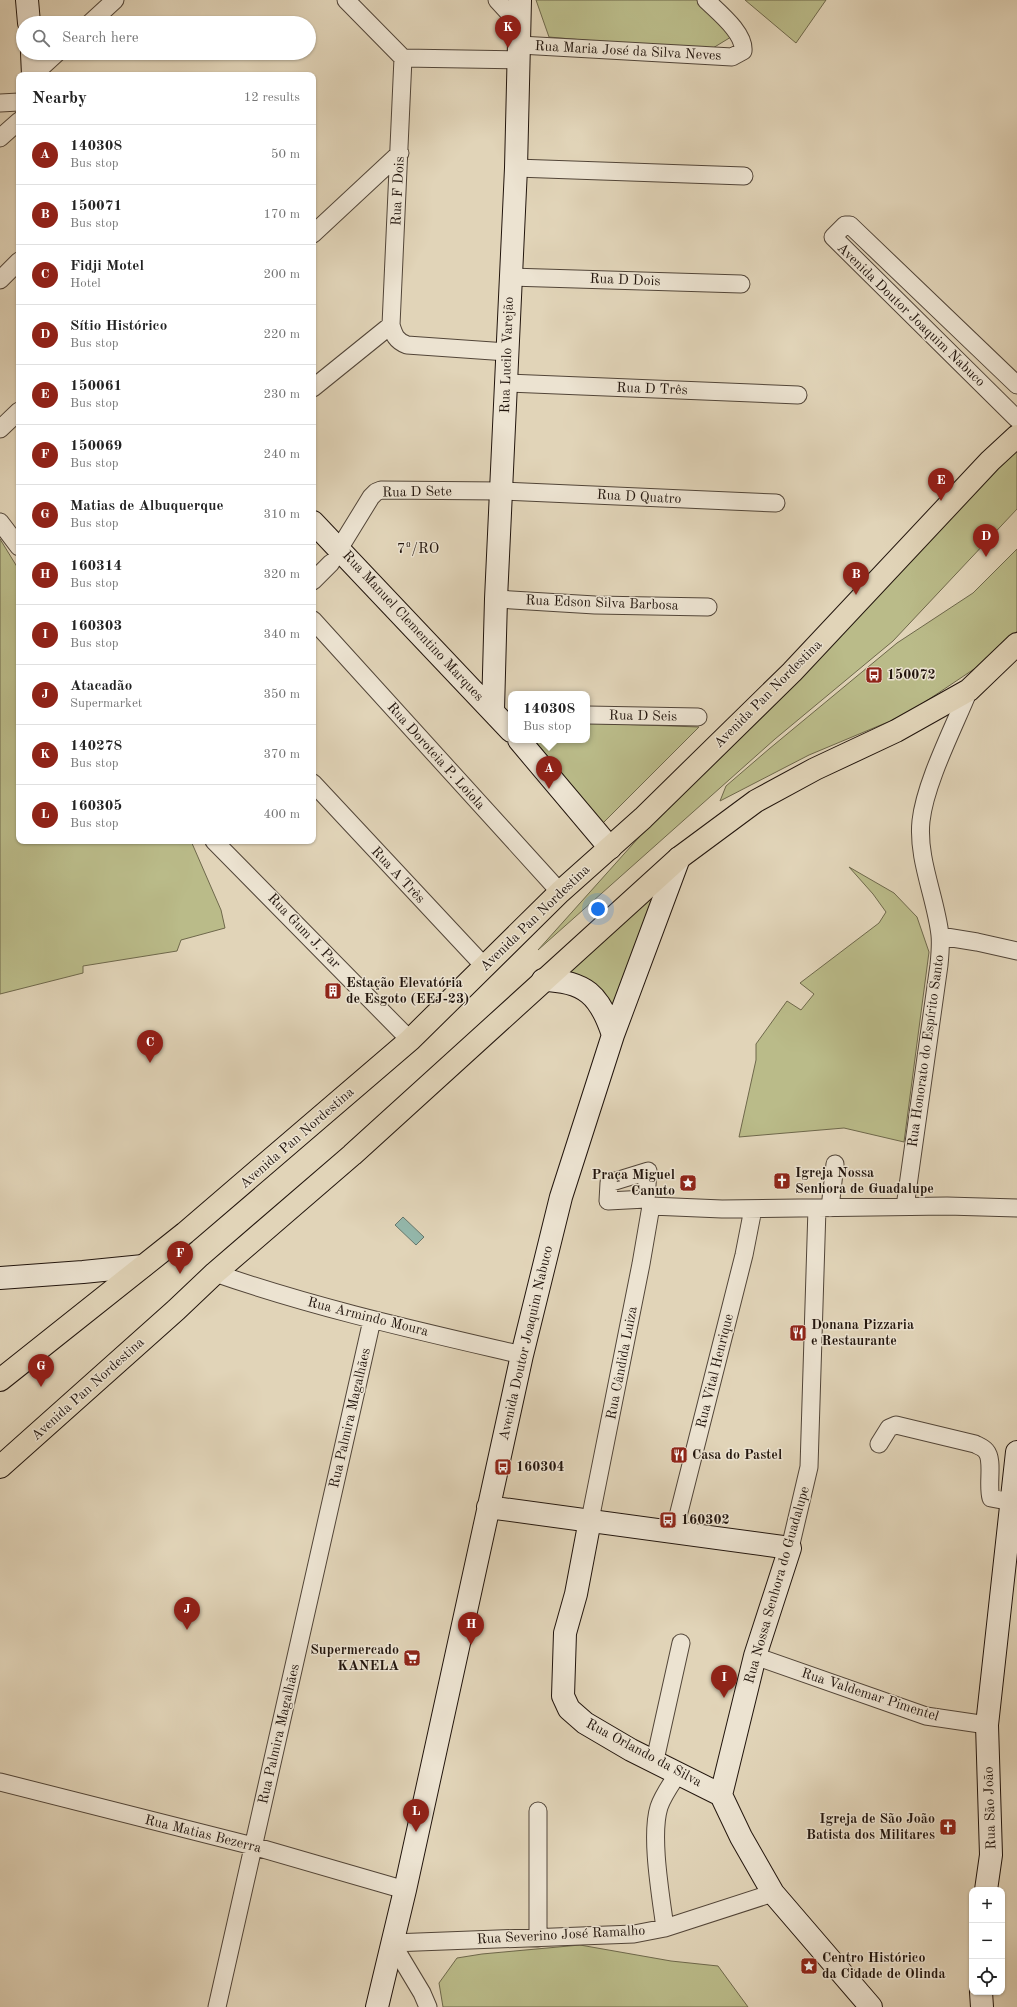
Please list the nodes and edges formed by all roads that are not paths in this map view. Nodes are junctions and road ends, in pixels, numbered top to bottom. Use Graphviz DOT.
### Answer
graph roads {
  1 [pos="27,0"];
  2 [pos="115,0"];
  3 [pos="346,0"];
  4 [pos="497,0"];
  5 [pos="520,0"];
  6 [pos="706,0"];
  7 [pos="28,16"];
  8 [pos="98,16"];
  9 [pos="520,43"];
  10 [pos="403,58"];
  11 [pos="32,60"];
  12 [pos="49,60"];
  13 [pos="33,72"];
  14 [pos="36,72"];
  15 [pos="16,102"];
  16 [pos="0,103"];
  17 [pos="16,124"];
  18 [pos="0,138"];
  19 [pos="400,153"];
  20 [pos="516,168"];
  21 [pos="744,176"];
  22 [pos="316,231"];
  23 [pos="16,264"];
  24 [pos="510,277"];
  25 [pos="0,280"];
  26 [pos="741,284"];
  27 [pos="391,324"];
  28 [pos="507,352"];
  29 [pos="506,383"];
  30 [pos="1017,385"];
  31 [pos="316,386"];
  32 [pos="798,395"];
  33 [pos="16,414"];
  34 [pos="1017,419"];
  35 [pos="0,429"];
  36 [pos="1017,436"];
  37 [pos="501,491"];
  38 [pos="776,503"];
  39 [pos="0,522"];
  40 [pos="316,527"];
  41 [pos="16,543"];
  42 [pos="335,556"];
  43 [pos="316,578"];
  44 [pos="496,598"];
  45 [pos="708,607"];
  46 [pos="316,623"];
  47 [pos="1017,644"];
  48 [pos="969,690"];
  49 [pos="500,713"];
  50 [pos="590,715"];
  51 [pos="698,717"];
  52 [pos="508,726"];
  53 [pos="521,743"];
  54 [pos="316,786"];
  55 [pos="217,844"];
  56 [pos="610,848"];
  57 [pos="679,858"];
  58 [pos="560,892"];
  59 [pos="940,936"];
  60 [pos="1017,951"];
  61 [pos="484,966"];
  62 [pos="543,980"];
  63 [pos="613,1035"];
  64 [pos="410,1040"];
  65 [pos="835,1164"];
  66 [pos="905,1206"];
  67 [pos="824,1208"];
  68 [pos="1017,1208"];
  69 [pos="753,1209"];
  70 [pos="143,1266"];
  71 [pos="215,1273"];
  72 [pos="0,1278"];
  73 [pos="372,1320"];
  74 [pos="522,1355"];
  75 [pos="0,1380"];
  76 [pos="879,1444"];
  77 [pos="1017,1452"];
  78 [pos="0,1467"];
  79 [pos="1012,1502"];
  80 [pos="488,1506"];
  81 [pos="590,1520"];
  82 [pos="674,1532"];
  83 [pos="790,1548"];
  84 [pos="681,1643"];
  85 [pos="755,1656"];
  86 [pos="987,1725"];
  87 [pos="655,1760"];
  88 [pos="679,1772"];
  89 [pos="0,1782"];
  90 [pos="721,1795"];
  91 [pos="538,1811"];
  92 [pos="253,1846"];
  93 [pos="986,1887"];
  94 [pos="405,1890"];
  95 [pos="773,1893"];
  96 [pos="664,1928"];
  97 [pos="538,1938"];
  98 [pos="392,1943"];
  99 [pos="981,1995"];
  100 [pos="217,2007"];
  101 [pos="377,2007"];
  102 [pos="428,2007"];
  103 [pos="871,2007"];
  104 [pos="982,2007"];
  1 -- 7 [label="street"];
  2 -- 8 [label="street"];
  3 -- 10 [label="street"];
  4 -- 9 [label="street"];
  5 -- 9 [label="street, Rua Lucilo Varejão"];
  6 -- 9 [label="street, Rua Maria José da Silva Neves"];
  9 -- 10 [label="street, Rua Maria José da Silva Neves"];
  9 -- 20 [label="street, Rua Lucilo Varejão"];
  10 -- 19 [label="street, Rua F Dois"];
  11 -- 13 [label="street"];
  12 -- 14 [label="street"];
  15 -- 16 [label="street"];
  17 -- 18 [label="street"];
  19 -- 22 [label="street"];
  19 -- 27 [label="street, Rua F Dois"];
  20 -- 21 [label="street"];
  20 -- 24 [label="street, Rua Lucilo Varejão"];
  23 -- 25 [label="street"];
  24 -- 26 [label="street, Rua D Dois"];
  24 -- 28 [label="street, Rua Lucilo Varejão"];
  27 -- 28 [label="street"];
  27 -- 31 [label="street"];
  28 -- 29 [label="street, Rua Lucilo Varejão"];
  29 -- 32 [label="street, Rua D Três"];
  29 -- 37 [label="street, Rua Lucilo Varejão"];
  30 -- 34 [label="street, Avenida Doutor Joaquim Nabuco"];
  33 -- 35 [label="street"];
  36 -- 56 [label="highway, Avenida Pan Nordestina"];
  37 -- 38 [label="street, Rua D Quatro"];
  37 -- 42 [label="street, Rua D Sete"];
  37 -- 44 [label="street, Rua Lucilo Varejão"];
  39 -- 41 [label="street"];
  40 -- 42 [label="street, Rua Manuel Clementino Marques"];
  42 -- 43 [label="street"];
  42 -- 49 [label="street, Rua Manuel Clementino Marques"];
  44 -- 45 [label="street, Rua Edson Silva Barbosa"];
  44 -- 49 [label="street, Rua Lucilo Varejão"];
  46 -- 58 [label="street, Rua Doroteia P. Loiola"];
  47 -- 48 [label="highway, Avenida Pan Nordestina"];
  48 -- 57 [label="highway, Avenida Pan Nordestina"];
  48 -- 59 [label="street, Rua Honorato do Espírito Santo"];
  49 -- 52 [label="street, Rua Manuel Clementino Marques"];
  50 -- 51 [label="street, Rua D Seis"];
  53 -- 56 [label="street"];
  54 -- 61 [label="street, Rua A Três"];
  55 -- 64 [label="street, Rua Gum J. Par"];
  56 -- 58 [label="highway, Avenida Pan Nordestina"];
  57 -- 62 [label="highway, Avenida Pan Nordestina"];
  57 -- 63 [label="street, Avenida Doutor Joaquim Nabuco"];
  58 -- 61 [label="highway, Avenida Pan Nordestina"];
  59 -- 60 [label="street"];
  59 -- 66 [label="street, Rua Honorato do Espírito Santo"];
  61 -- 64 [label="highway, Avenida Pan Nordestina"];
  62 -- 63 [label="street"];
  62 -- 71 [label="highway, Avenida Pan Nordestina"];
  63 -- 74 [label="street, Avenida Doutor Joaquim Nabuco"];
  64 -- 70 [label="highway, Avenida Pan Nordestina"];
  65 -- 67 [label="street, Rua Nossa Senhora do Guadalupe"];
  66 -- 67 [label="street"];
  66 -- 68 [label="street"];
  67 -- 69 [label="street"];
  67 -- 83 [label="street, Rua Nossa Senhora do Guadalupe"];
  69 -- 81 [label="street, Rua Cândida Luiza"];
  69 -- 82 [label="street, Rua Vital Henrique"];
  70 -- 72 [label="street"];
  70 -- 75 [label="highway, Avenida Pan Nordestina"];
  71 -- 73 [label="street, Rua Armindo Moura"];
  71 -- 78 [label="highway, Avenida Pan Nordestina"];
  73 -- 74 [label="street, Rua Armindo Moura"];
  73 -- 92 [label="street, Rua Palmira Magalhães"];
  74 -- 80 [label="street, Avenida Doutor Joaquim Nabuco"];
  76 -- 79 [label="street"];
  77 -- 79 [label="street, Rua São João"];
  79 -- 86 [label="street, Rua São João"];
  80 -- 81 [label="street"];
  80 -- 94 [label="street, Avenida Doutor Joaquim Nabuco"];
  81 -- 82 [label="street"];
  81 -- 87 [label="street, Rua Orlando da Silva"];
  82 -- 83 [label="street"];
  83 -- 85 [label="street, Rua Nossa Senhora do Guadalupe"];
  84 -- 87 [label="street"];
  85 -- 86 [label="street, Rua Valdemar Pimentel"];
  85 -- 90 [label="street, Rua Nossa Senhora do Guadalupe"];
  86 -- 93 [label="street, Rua São João"];
  87 -- 88 [label="street, Rua Orlando da Silva"];
  88 -- 90 [label="street, Rua Orlando da Silva"];
  88 -- 96 [label="street"];
  89 -- 92 [label="street, Rua Matias Bezerra"];
  90 -- 95 [label="street"];
  91 -- 97 [label="street"];
  92 -- 94 [label="street, Rua Matias Bezerra"];
  92 -- 100 [label="street, Rua Palmira Magalhães"];
  94 -- 98 [label="street, Avenida Doutor Joaquim Nabuco"];
  95 -- 96 [label="street, Rua Severino José Ramalho"];
  95 -- 103 [label="street"];
  96 -- 97 [label="street, Rua Severino José Ramalho"];
  97 -- 98 [label="street, Rua Severino José Ramalho"];
  98 -- 101 [label="street, Avenida Doutor Joaquim Nabuco"];
  98 -- 102 [label="street"];
  99 -- 104 [label="street"];
}
